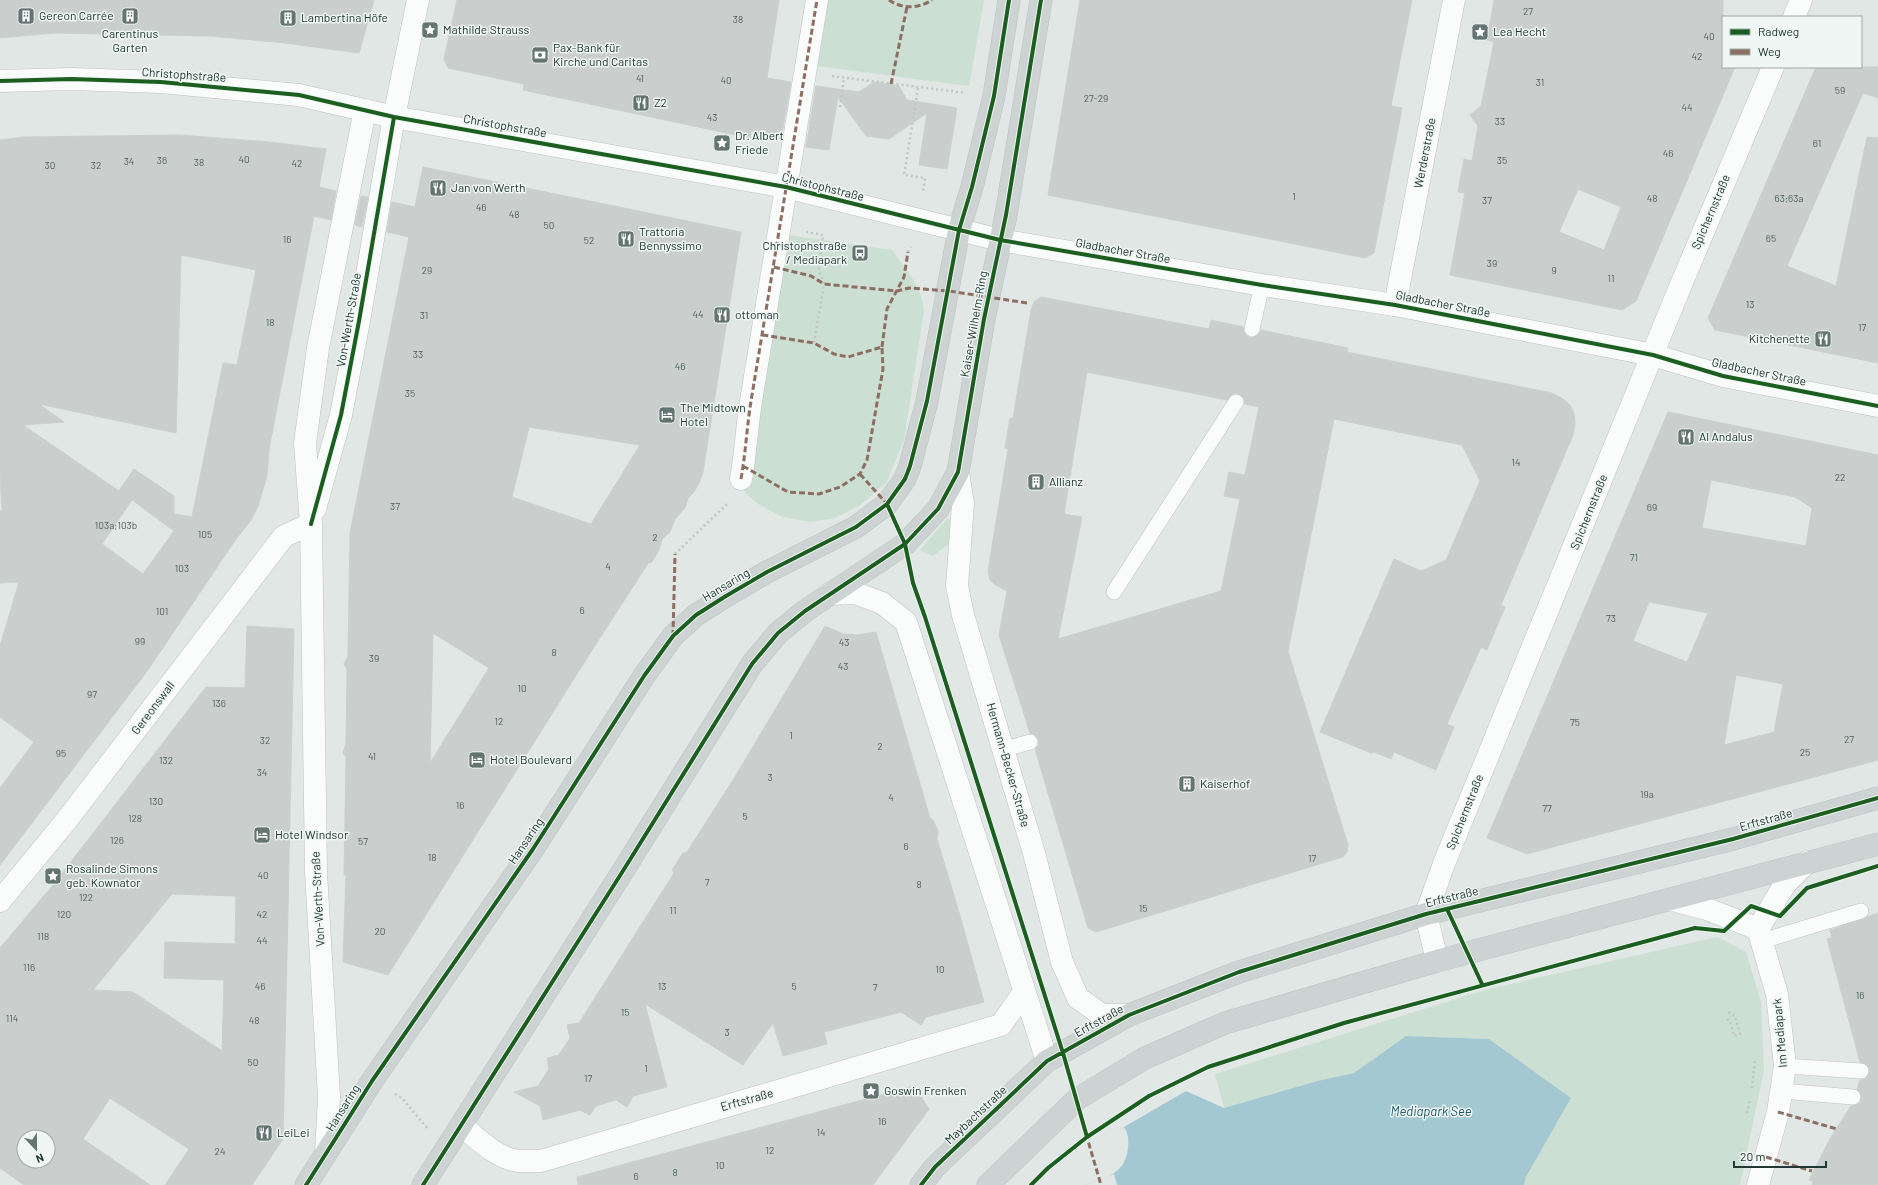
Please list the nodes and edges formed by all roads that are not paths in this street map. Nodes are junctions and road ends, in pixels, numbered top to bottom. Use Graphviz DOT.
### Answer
graph roads {
  1 [pos="418,0"];
  2 [pos="817,0"];
  3 [pos="1009,0"];
  4 [pos="1041,0"];
  5 [pos="1454,0"];
  6 [pos="1801,0"];
  7 [pos="1794,16"];
  8 [pos="1773,68"];
  9 [pos="0,81"];
  10 [pos="365,110"];
  11 [pos="394,117"];
  12 [pos="786,187"];
  13 [pos="959,230"];
  14 [pos="1000,240"];
  15 [pos="1262,285"];
  16 [pos="1395,305"];
  17 [pos="1252,329"];
  18 [pos="1653,355"];
  19 [pos="1236,402"];
  20 [pos="1878,406"];
  21 [pos="958,472"];
  22 [pos="741,479"];
  23 [pos="311,524"];
  24 [pos="1114,592"];
  25 [pos="828,594"];
  26 [pos="1030,742"];
  27 [pos="1002,750"];
  28 [pos="1878,798"];
  29 [pos="1878,844"];
  30 [pos="1807,862"];
  31 [pos="0,900"];
  32 [pos="1673,900"];
  33 [pos="1861,911"];
  34 [pos="1426,914"];
  35 [pos="1760,935"];
  36 [pos="1437,961"];
  37 [pos="1024,992"];
  38 [pos="1129,1015"];
  39 [pos="1048,1061"];
  40 [pos="1785,1066"];
  41 [pos="1861,1071"];
  42 [pos="1782,1091"];
  43 [pos="1853,1097"];
  44 [pos="462,1126"];
  45 [pos="326,1153"];
  46 [pos="306,1185"];
  47 [pos="423,1185"];
  48 [pos="921,1185"];
  49 [pos="988,1185"];
  50 [pos="1758,1185"];
  1 -- 11 [label="street, Von-Werth-Straße"];
  2 -- 12 [label="street"];
  3 -- 13 [label="main road"];
  4 -- 14 [label="main road, Kaiser-Wilhelm-Ring"];
  5 -- 16 [label="street, Werderstraße"];
  6 -- 7 [label="street"];
  8 -- 18 [label="street, Spichernstraße"];
  9 -- 10 [label="street, Christophstraße"];
  10 -- 11 [label="street, Christophstraße"];
  10 -- 23 [label="street, Von-Werth-Straße"];
  11 -- 12 [label="street, Christophstraße"];
  11 -- 23 [label="street, Von-Werth-Straße"];
  12 -- 13 [label="street, Christophstraße"];
  12 -- 22 [label="street"];
  13 -- 14 [label="street, Christophstraße"];
  13 -- 45 [label="main road, Hansaring"];
  14 -- 15 [label="street, Gladbacher Straße"];
  14 -- 21 [label="main road, Kaiser-Wilhelm-Ring"];
  15 -- 16 [label="street, Gladbacher Straße"];
  15 -- 17 [label="lane"];
  16 -- 18 [label="street, Gladbacher Straße"];
  18 -- 20 [label="street, Gladbacher Straße"];
  18 -- 34 [label="street, Spichernstraße"];
  19 -- 24 [label="lane"];
  21 -- 25 [label="main road, Kaiser-Wilhelm-Ring"];
  21 -- 27 [label="street, Hermann-Becker-Straße"];
  23 -- 31 [label="street, Gereonswall"];
  23 -- 45 [label="street, Von-Werth-Straße"];
  25 -- 37 [label="street"];
  25 -- 44 [label="main road"];
  26 -- 27 [label="lane"];
  27 -- 38 [label="street, Hermann-Becker-Straße"];
  28 -- 34 [label="main road, Erftstraße"];
  29 -- 30 [label="main road"];
  30 -- 32 [label="main road"];
  30 -- 35 [label="street"];
  32 -- 35 [label="street"];
  32 -- 36 [label="main road"];
  33 -- 35 [label="lane"];
  34 -- 36 [label="street"];
  34 -- 38 [label="main road, Erftstraße"];
  35 -- 40 [label="street, Im Mediapark"];
  36 -- 49 [label="main road"];
  37 -- 39 [label="street"];
  37 -- 44 [label="street, Erftstraße"];
  38 -- 39 [label="main road, Erftstraße"];
  39 -- 48 [label="main road, Maybachstraße"];
  40 -- 41 [label="lane"];
  40 -- 42 [label="street, Im Mediapark"];
  42 -- 43 [label="lane"];
  42 -- 50 [label="street, Im Mediapark"];
  44 -- 47 [label="main road"];
  45 -- 46 [label="main road, Hansaring"];
}
